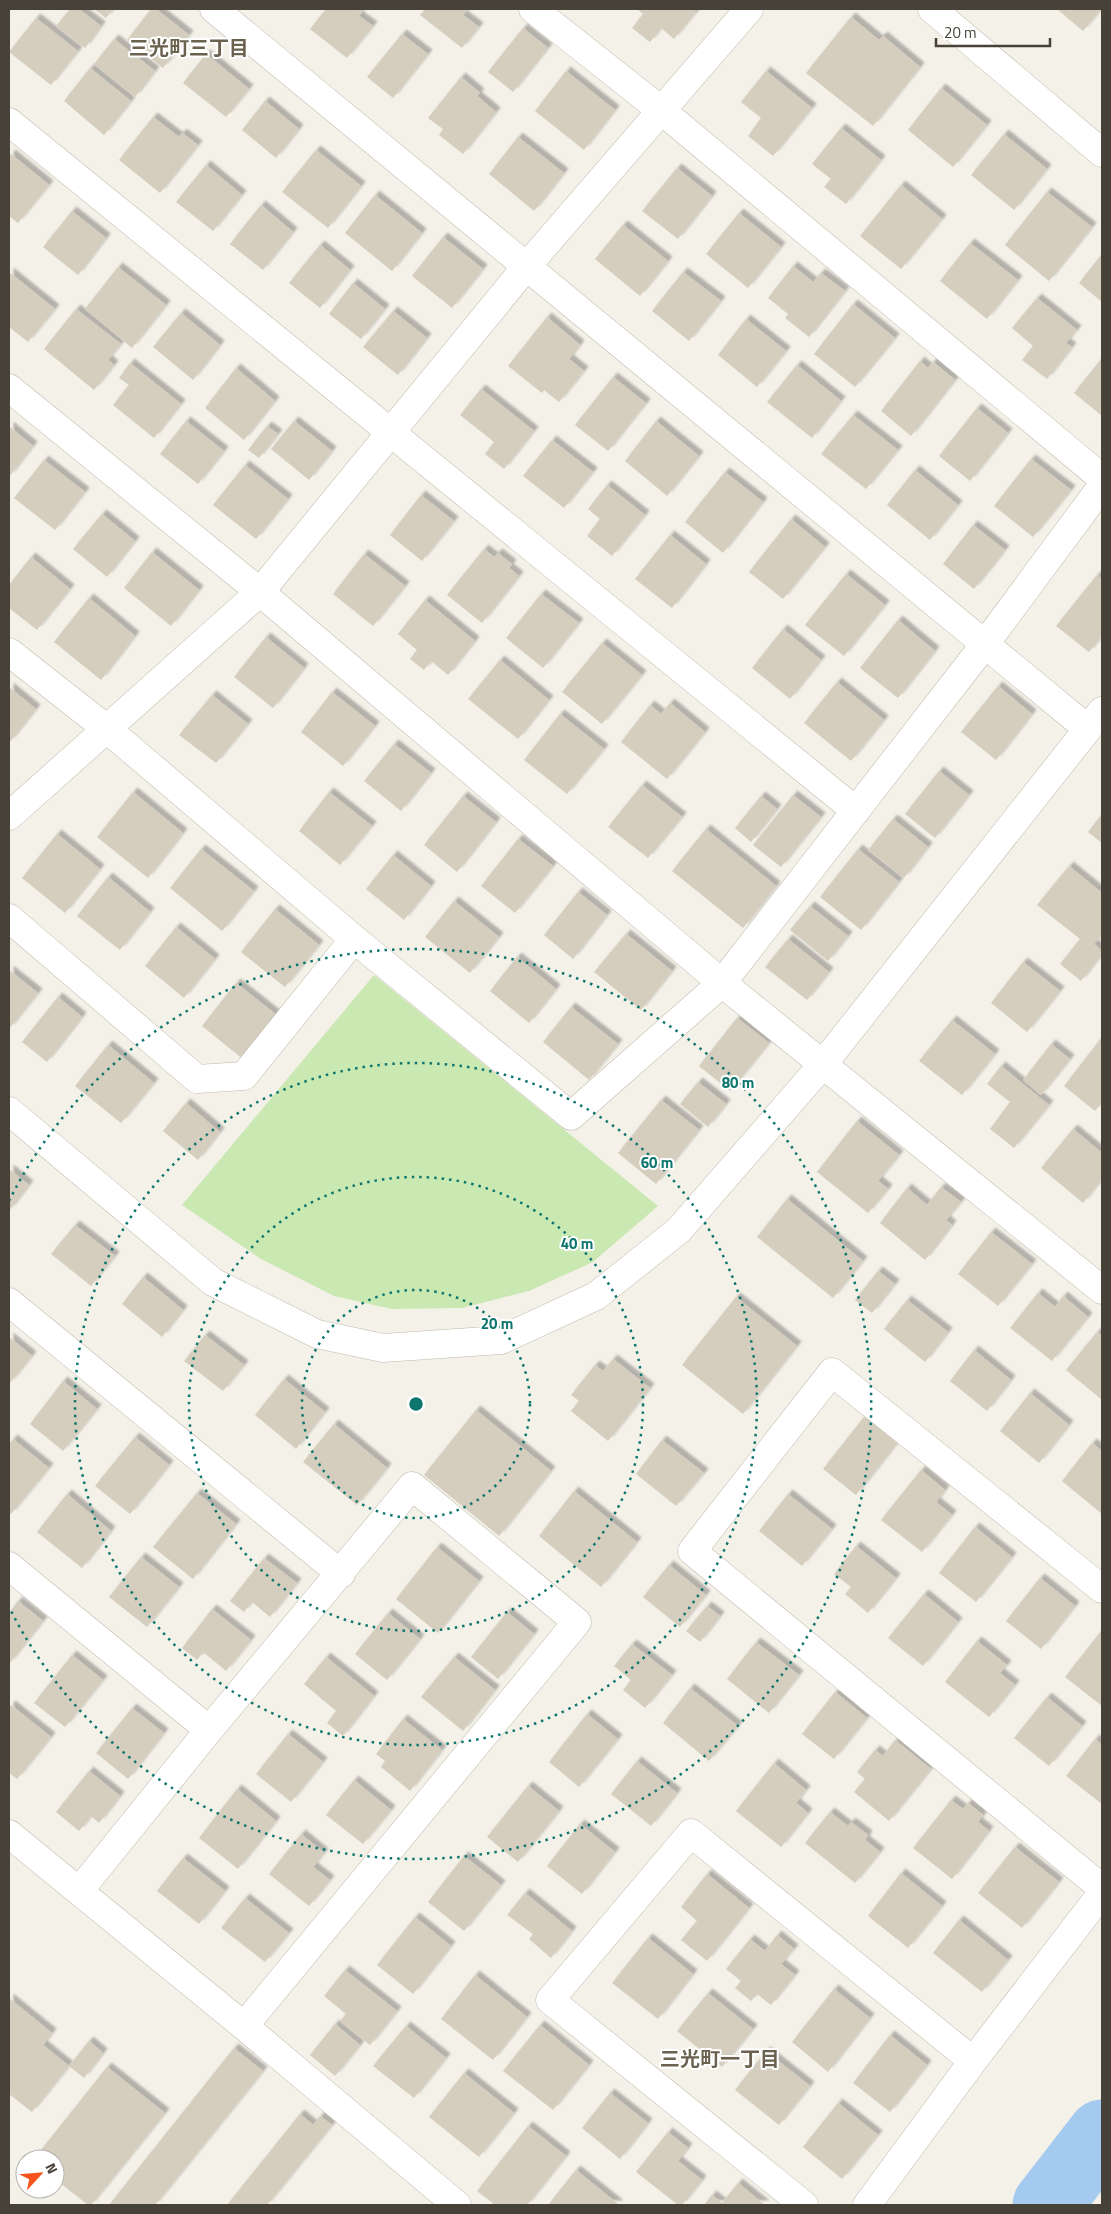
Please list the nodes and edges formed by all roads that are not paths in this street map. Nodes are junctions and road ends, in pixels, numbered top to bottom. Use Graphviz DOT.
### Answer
graph roads {
  1 [pos="214,9"];
  2 [pos="533,9"];
  3 [pos="749,9"];
  4 [pos="932,9"];
  5 [pos="662,111"];
  6 [pos="9,122"];
  7 [pos="1102,153"];
  8 [pos="526,267"];
  9 [pos="9,388"];
  10 [pos="391,434"];
  11 [pos="1102,478"];
  12 [pos="1102,486"];
  13 [pos="260,592"];
  14 [pos="985,644"];
  15 [pos="9,652"];
  16 [pos="1095,720"];
  17 [pos="107,730"];
  18 [pos="856,810"];
  19 [pos="9,816"];
  20 [pos="9,918"];
  21 [pos="354,939"];
  22 [pos="722,983"];
  23 [pos="823,1064"];
  24 [pos="9,1111"];
  25 [pos="1102,1290"];
  26 [pos="9,1302"];
  27 [pos="9,1566"];
  28 [pos="340,1574"];
  29 [pos="1102,1589"];
  30 [pos="210,1730"];
  31 [pos="9,1834"];
  32 [pos="1102,1888"];
  33 [pos="79,1891"];
  34 [pos="1102,1893"];
  35 [pos="244,2026"];
  36 [pos="973,2061"];
  37 [pos="457,2205"];
  38 [pos="804,2205"];
  39 [pos="867,2205"];
  1 -- 8 [label="street"];
  2 -- 5 [label="street"];
  3 -- 5 [label="street"];
  4 -- 7 [label="street"];
  5 -- 8 [label="street"];
  5 -- 11 [label="street"];
  6 -- 10 [label="street"];
  8 -- 10 [label="street"];
  8 -- 14 [label="street"];
  9 -- 13 [label="street"];
  10 -- 13 [label="street"];
  10 -- 18 [label="street"];
  12 -- 14 [label="street"];
  13 -- 17 [label="street"];
  13 -- 22 [label="street"];
  14 -- 16 [label="street"];
  14 -- 18 [label="street"];
  15 -- 17 [label="street"];
  16 -- 23 [label="street"];
  17 -- 19 [label="street"];
  17 -- 21 [label="street"];
  18 -- 22 [label="street"];
  20 -- 21 [label="street"];
  21 -- 22 [label="street"];
  22 -- 23 [label="street"];
  23 -- 24 [label="street"];
  23 -- 25 [label="street"];
  26 -- 28 [label="street"];
  27 -- 30 [label="street"];
  28 -- 30 [label="street"];
  28 -- 35 [label="street"];
  29 -- 32 [label="street"];
  30 -- 33 [label="street"];
  31 -- 33 [label="street"];
  33 -- 35 [label="street"];
  34 -- 36 [label="street"];
  35 -- 37 [label="street"];
  36 -- 38 [label="street"];
  36 -- 39 [label="street"];
}
